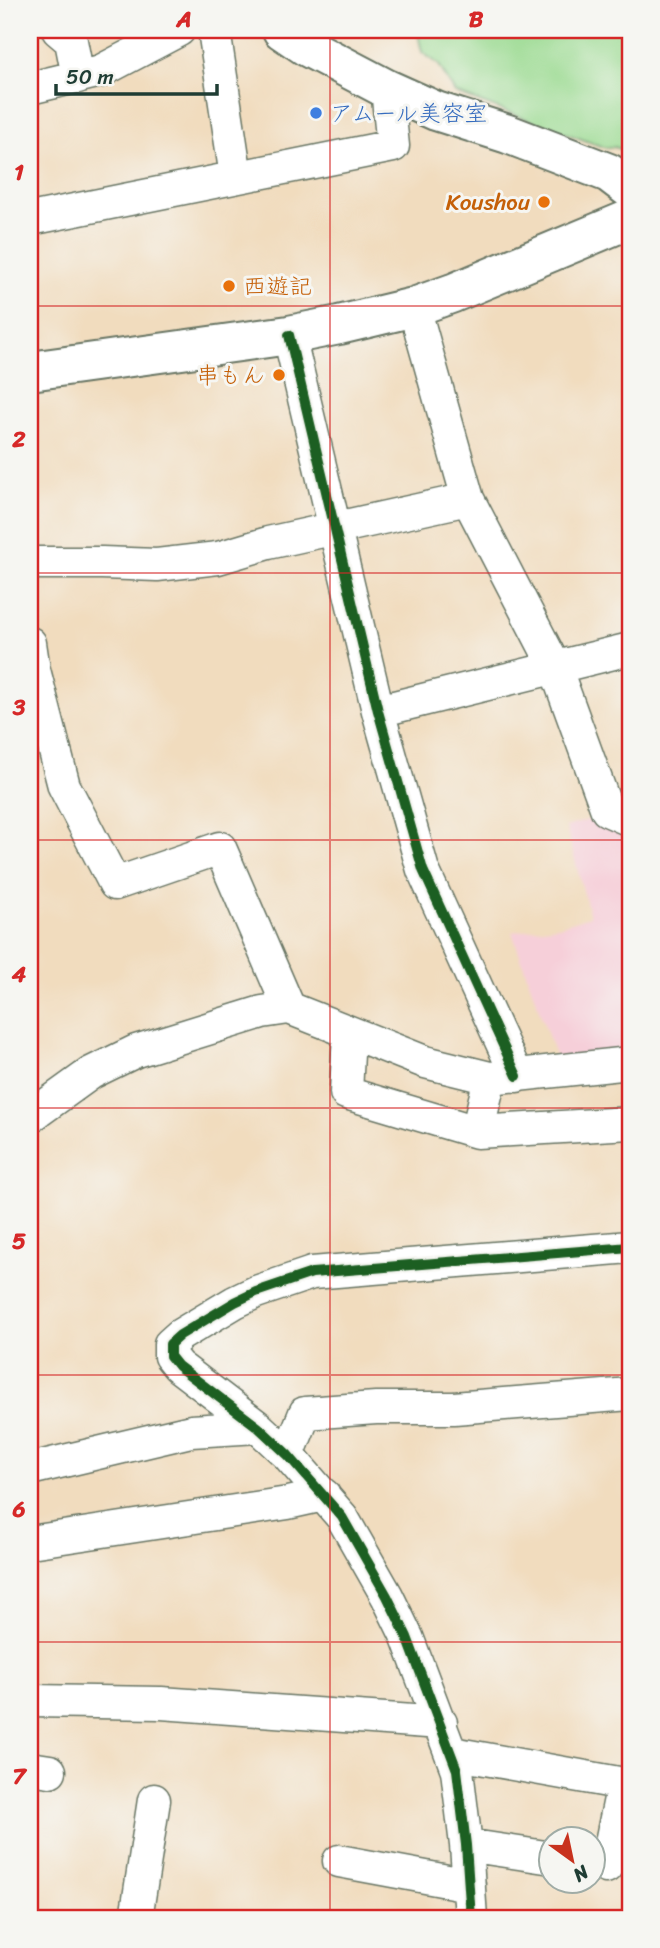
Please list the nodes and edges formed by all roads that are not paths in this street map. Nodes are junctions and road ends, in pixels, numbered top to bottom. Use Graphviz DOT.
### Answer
graph roads {
  1 [pos="58,30"];
  2 [pos="179,30"];
  3 [pos="214,30"];
  4 [pos="282,30"];
  5 [pos="78,76"];
  6 [pos="30,88"];
  7 [pos="387,89"];
  8 [pos="236,177"];
  9 [pos="630,189"];
  10 [pos="30,219"];
  11 [pos="630,219"];
  12 [pos="414,307"];
  13 [pos="289,335"];
  14 [pos="30,371"];
  15 [pos="468,499"];
  16 [pos="335,528"];
  17 [pos="30,563"];
  18 [pos="30,643"];
  19 [pos="630,649"];
  20 [pos="555,667"];
  21 [pos="378,711"];
  22 [pos="630,820"];
  23 [pos="289,1008"];
  24 [pos="349,1033"];
  25 [pos="630,1063"];
  26 [pos="504,1077"];
  27 [pos="30,1117"];
  28 [pos="630,1123"];
  29 [pos="477,1132"];
  30 [pos="630,1247"];
  31 [pos="630,1394"];
  32 [pos="258,1427"];
  33 [pos="288,1455"];
  34 [pos="30,1469"];
  35 [pos="324,1495"];
  36 [pos="30,1542"];
  37 [pos="30,1701"];
  38 [pos="441,1723"];
  39 [pos="452,1753"];
  40 [pos="626,1784"];
  41 [pos="154,1800"];
  42 [pos="466,1845"];
  43 [pos="538,1856"];
  44 [pos="339,1861"];
  45 [pos="610,1867"];
  46 [pos="469,1885"];
  47 [pos="136,1918"];
  48 [pos="471,1918"];
  1 -- 5 [label="street"];
  2 -- 5 [label="street"];
  3 -- 8 [label="street"];
  4 -- 7 [label="main road"];
  5 -- 6 [label="street"];
  7 -- 8 [label="street"];
  7 -- 9 [label="main road"];
  8 -- 10 [label="street"];
  11 -- 12 [label="main road"];
  12 -- 13 [label="main road"];
  12 -- 15 [label="street"];
  13 -- 14 [label="main road"];
  13 -- 16 [label="street"];
  15 -- 16 [label="street"];
  15 -- 20 [label="street"];
  16 -- 17 [label="street"];
  16 -- 21 [label="street"];
  18 -- 23 [label="street"];
  19 -- 20 [label="street"];
  20 -- 21 [label="street"];
  20 -- 22 [label="street"];
  21 -- 26 [label="street"];
  23 -- 24 [label="street"];
  23 -- 27 [label="street"];
  24 -- 26 [label="street"];
  24 -- 29 [label="street"];
  25 -- 26 [label="street"];
  26 -- 29 [label="street"];
  28 -- 29 [label="street"];
  30 -- 32 [label="street"];
  31 -- 33 [label="street"];
  32 -- 33 [label="street"];
  32 -- 34 [label="street"];
  33 -- 35 [label="street"];
  35 -- 36 [label="street"];
  35 -- 38 [label="street"];
  37 -- 38 [label="street"];
  38 -- 39 [label="street"];
  39 -- 40 [label="street"];
  39 -- 42 [label="street"];
  40 -- 45 [label="street"];
  41 -- 47 [label="street"];
  42 -- 43 [label="street"];
  42 -- 46 [label="street"];
  44 -- 46 [label="street"];
  46 -- 48 [label="street"];
}
